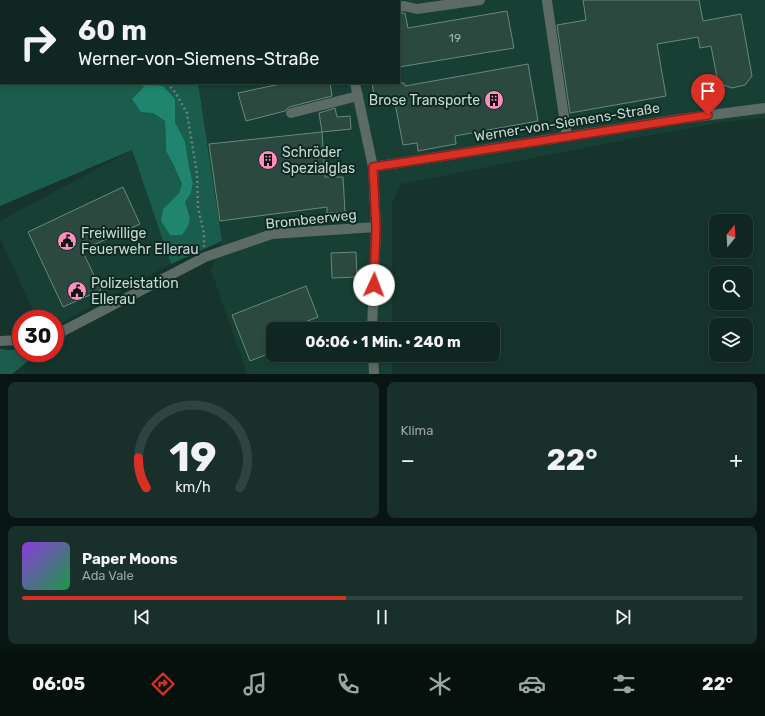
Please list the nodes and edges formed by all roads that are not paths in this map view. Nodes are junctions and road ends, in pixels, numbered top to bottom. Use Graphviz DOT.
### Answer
graph roads {
  1 [pos="480,0"];
  2 [pos="547,1"];
  3 [pos="400,7"];
  4 [pos="355,84"];
  5 [pos="358,96"];
  6 [pos="765,108"];
  7 [pos="291,113"];
  8 [pos="567,137"];
  9 [pos="373,167"];
  10 [pos="376,227"];
  11 [pos="372,322"];
  12 [pos="64,330"];
  13 [pos="12,340"];
  14 [pos="0,341"];
  15 [pos="373,362"];
  16 [pos="374,374"];
  1 -- 3 [label="street"];
  2 -- 8 [label="street"];
  4 -- 5 [label="street"];
  5 -- 7 [label="street"];
  5 -- 9 [label="street"];
  6 -- 8 [label="street, Werner-von-Siemens-Straße"];
  8 -- 9 [label="street, Werner-von-Siemens-Straße"];
  9 -- 10 [label="street"];
  10 -- 11 [label="street"];
  10 -- 12 [label="street, Brombeerweg"];
  13 -- 14 [label="street"];
  15 -- 16 [label="street"];
}
